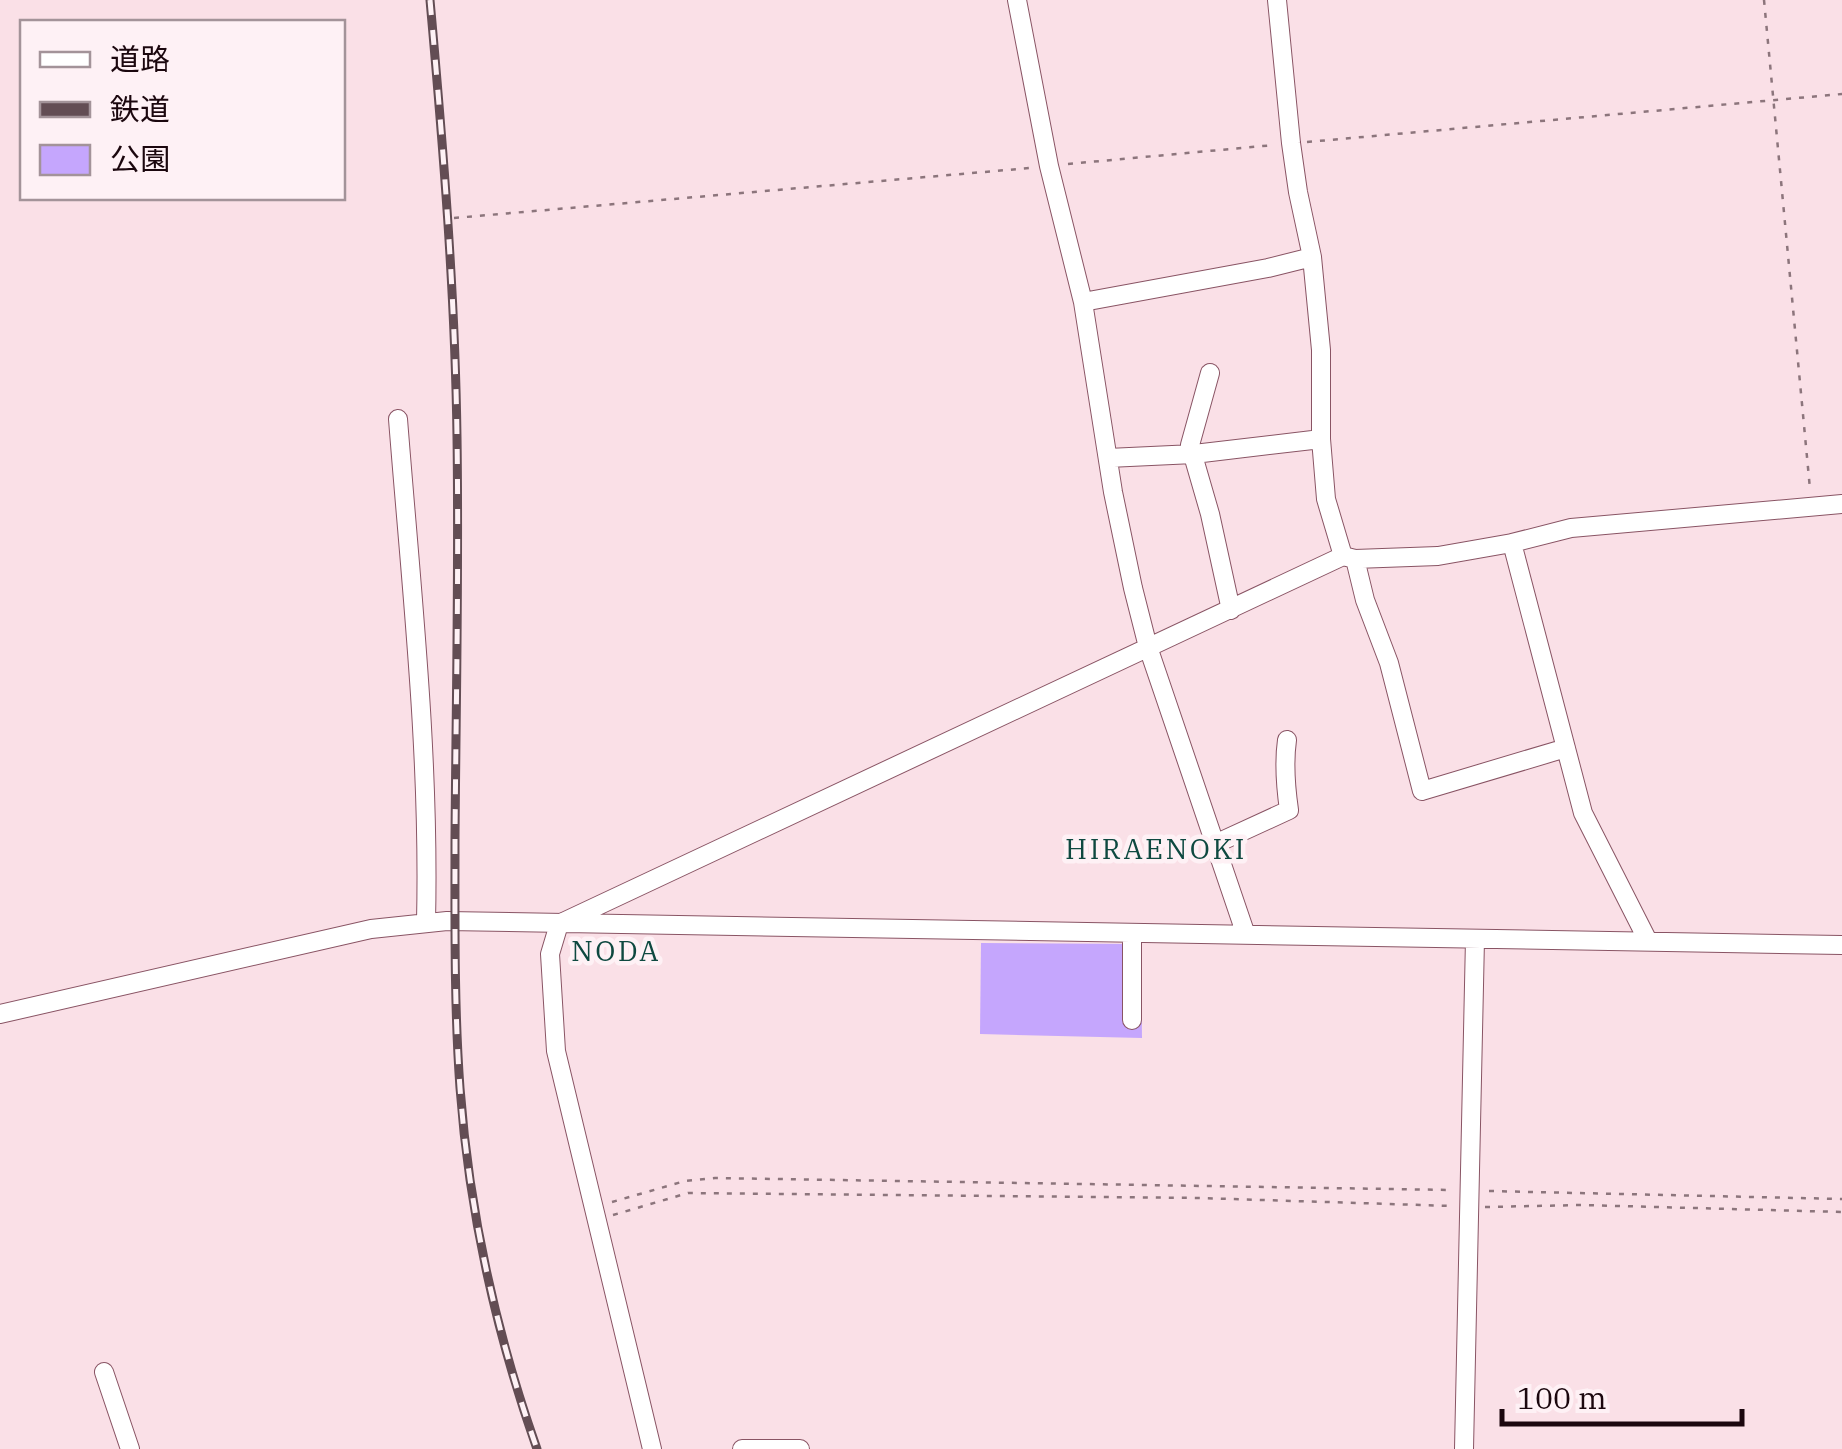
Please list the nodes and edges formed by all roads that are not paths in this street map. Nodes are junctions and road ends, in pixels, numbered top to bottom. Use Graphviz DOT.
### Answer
graph roads {
  1 [pos="1017,0"];
  2 [pos="1277,0"];
  3 [pos="1312,257"];
  4 [pos="1083,302"];
  5 [pos="1210,373"];
  6 [pos="398,419"];
  7 [pos="1321,439"];
  8 [pos="1194,454"];
  9 [pos="1108,458"];
  10 [pos="1842,504"];
  11 [pos="1512,543"];
  12 [pos="1349,558"];
  13 [pos="1231,610"];
  14 [pos="1148,647"];
  15 [pos="1286,740"];
  16 [pos="1566,748"];
  17 [pos="1215,844"];
  18 [pos="426,922"];
  19 [pos="559,924"];
  20 [pos="1132,933"];
  21 [pos="1246,935"];
  22 [pos="1475,939"];
  23 [pos="1648,941"];
  24 [pos="1842,945"];
  25 [pos="0,1014"];
  26 [pos="1132,1020"];
  27 [pos="104,1372"];
  28 [pos="130,1449"];
  29 [pos="652,1449"];
  30 [pos="742,1449"];
  31 [pos="800,1449"];
  32 [pos="1464,1449"];
  1 -- 4 [label="street"];
  2 -- 3 [label="street"];
  3 -- 4 [label="street"];
  3 -- 7 [label="street"];
  4 -- 9 [label="street"];
  5 -- 8 [label="street"];
  6 -- 18 [label="street"];
  7 -- 8 [label="street"];
  7 -- 12 [label="street"];
  8 -- 9 [label="street"];
  8 -- 13 [label="street"];
  9 -- 14 [label="street"];
  10 -- 11 [label="street"];
  11 -- 12 [label="street"];
  11 -- 16 [label="street"];
  12 -- 13 [label="street"];
  12 -- 16 [label="street"];
  13 -- 14 [label="street"];
  14 -- 17 [label="street"];
  14 -- 19 [label="street"];
  15 -- 17 [label="street"];
  16 -- 23 [label="street"];
  17 -- 21 [label="street"];
  18 -- 19 [label="street"];
  18 -- 25 [label="street"];
  19 -- 20 [label="street"];
  19 -- 29 [label="street"];
  20 -- 21 [label="street"];
  20 -- 26 [label="street"];
  21 -- 22 [label="street"];
  22 -- 23 [label="street"];
  22 -- 32 [label="street"];
  23 -- 24 [label="street"];
  27 -- 28 [label="street"];
  30 -- 31 [label="street"];
}
